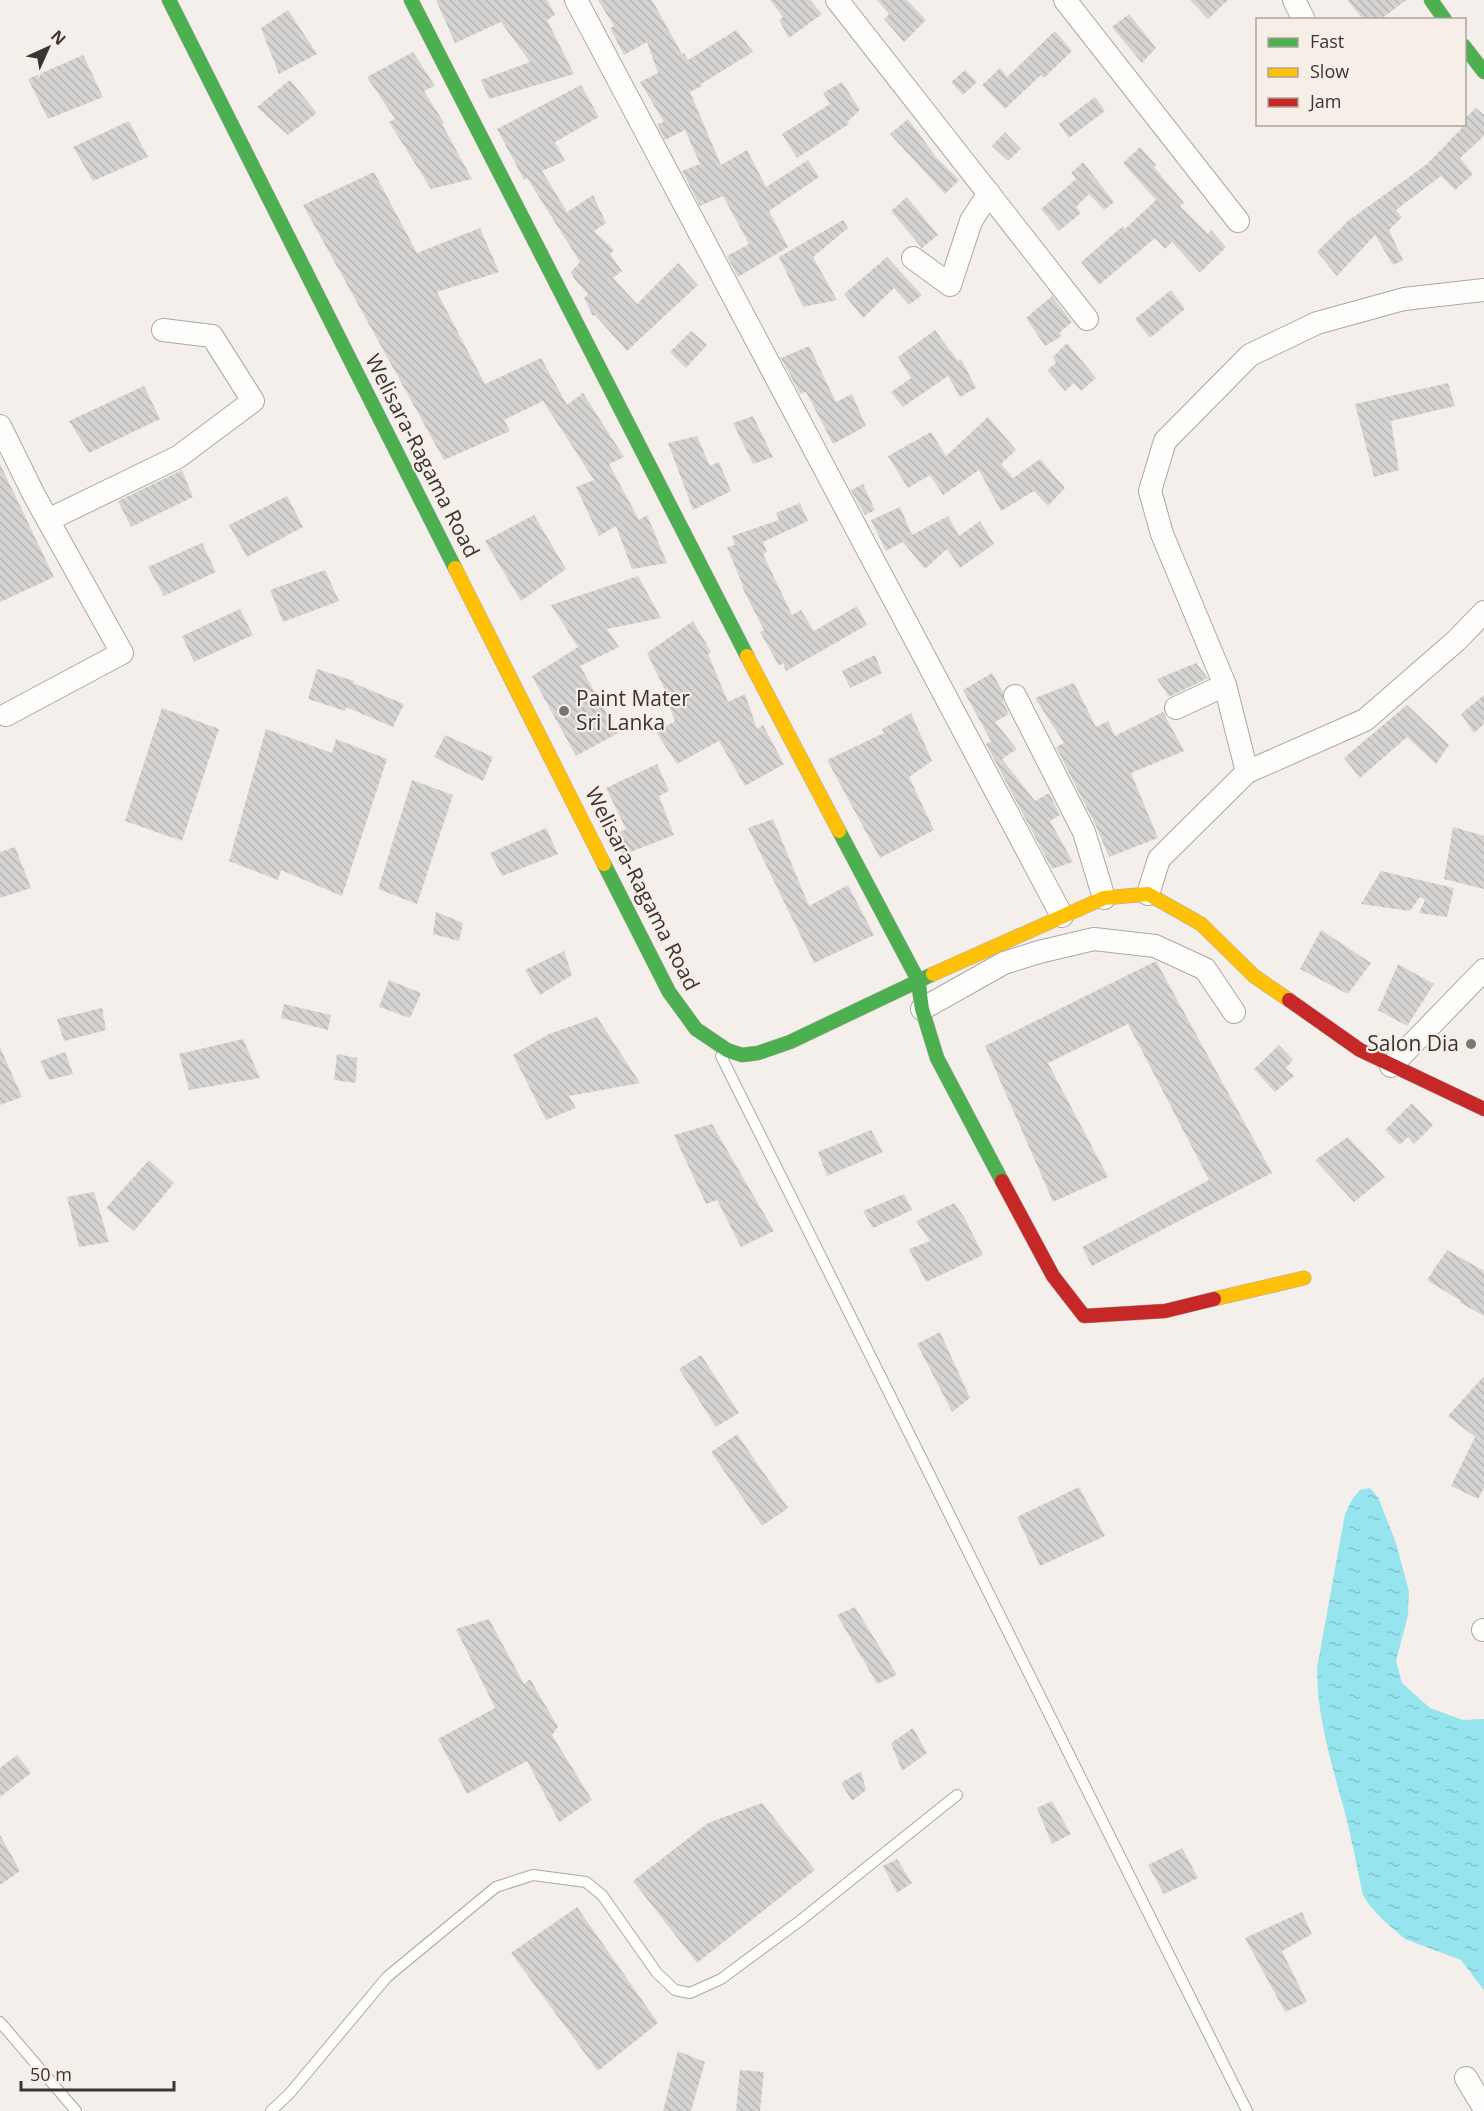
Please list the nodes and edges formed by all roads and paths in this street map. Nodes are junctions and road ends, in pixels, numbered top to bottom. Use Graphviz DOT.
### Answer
graph roads {
  1 [pos="169,0"];
  2 [pos="411,0"];
  3 [pos="576,0"];
  4 [pos="837,0"];
  5 [pos="1065,0"];
  6 [pos="1294,0"];
  7 [pos="1431,0"];
  8 [pos="1303,18"];
  9 [pos="1444,18"];
  10 [pos="1466,49"];
  11 [pos="1484,72"];
  12 [pos="989,193"];
  13 [pos="1238,221"];
  14 [pos="913,258"];
  15 [pos="1484,291"];
  16 [pos="1087,319"];
  17 [pos="163,330"];
  18 [pos="0,426"];
  19 [pos="48,520"];
  20 [pos="1484,612"];
  21 [pos="1225,685"];
  22 [pos="1015,696"];
  23 [pos="1176,708"];
  24 [pos="2,712"];
  25 [pos="1247,772"];
  26 [pos="1148,894"];
  27 [pos="1104,898"];
  28 [pos="1062,915"];
  29 [pos="1484,970"];
  30 [pos="918,980"];
  31 [pos="922,1009"];
  32 [pos="1234,1012"];
  33 [pos="714,1042"];
  34 [pos="1391,1066"];
  35 [pos="1484,1108"];
  36 [pos="1304,1278"];
  37 [pos="957,1795"];
  38 [pos="0,2022"];
  39 [pos="1466,2078"];
  40 [pos="1484,2108"];
  41 [pos="76,2111"];
  42 [pos="271,2111"];
  43 [pos="1247,2111"];
  1 -- 33 [label="main road, Welisara-Ragama Road"];
  2 -- 30 [label="main road"];
  3 -- 28 [label="street"];
  4 -- 12 [label="street"];
  5 -- 13 [label="street"];
  6 -- 8 [label="street"];
  7 -- 9 [label="main road"];
  10 -- 11 [label="main road"];
  12 -- 14 [label="street"];
  12 -- 16 [label="street"];
  15 -- 21 [label="street"];
  17 -- 19 [label="street"];
  18 -- 19 [label="street"];
  19 -- 24 [label="street"];
  20 -- 25 [label="street"];
  21 -- 23 [label="street"];
  21 -- 25 [label="street"];
  22 -- 27 [label="street"];
  25 -- 26 [label="street"];
  26 -- 27 [label="main road, Welisara-Ragama Road"];
  26 -- 34 [label="main road"];
  27 -- 28 [label="main road, Welisara-Ragama Road"];
  28 -- 30 [label="main road, Welisara-Ragama Road"];
  29 -- 34 [label="street"];
  30 -- 31 [label="main road"];
  30 -- 33 [label="main road, Welisara-Ragama Road"];
  31 -- 32 [label="street"];
  31 -- 36 [label="main road"];
  33 -- 43 [label="lane"];
  34 -- 35 [label="main road"];
  37 -- 42 [label="lane"];
  38 -- 41 [label="lane"];
  39 -- 40 [label="street"];
}
